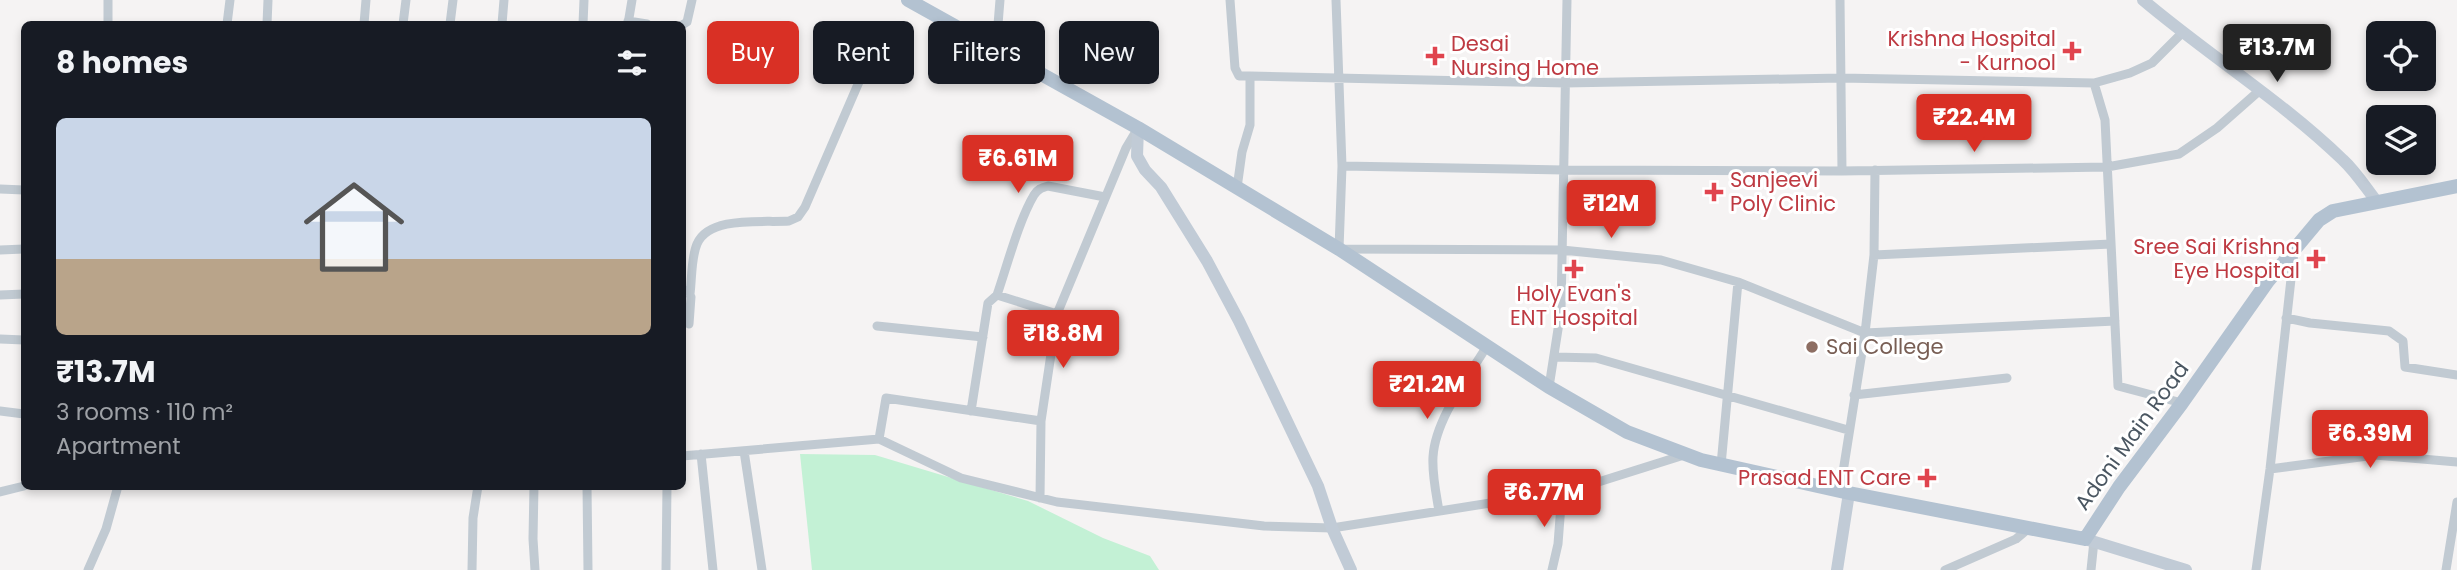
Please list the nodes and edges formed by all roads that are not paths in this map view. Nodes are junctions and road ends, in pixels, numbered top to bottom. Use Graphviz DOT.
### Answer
graph roads {
  1 [pos="108,0"];
  2 [pos="230,0"];
  3 [pos="268,0"];
  4 [pos="366,0"];
  5 [pos="406,0"];
  6 [pos="453,0"];
  7 [pos="504,0"];
  8 [pos="584,0"];
  9 [pos="632,0"];
  10 [pos="692,0"];
  11 [pos="908,0"];
  12 [pos="1000,0"];
  13 [pos="1230,0"];
  14 [pos="1336,0"];
  15 [pos="1566,0"];
  16 [pos="1840,0"];
  17 [pos="2143,0"];
  18 [pos="108,21"];
  19 [pos="227,21"];
  20 [pos="267,21"];
  21 [pos="364,21"];
  22 [pos="403,21"];
  23 [pos="450,21"];
  24 [pos="502,21"];
  25 [pos="583,21"];
  26 [pos="628,21"];
  27 [pos="946,21"];
  28 [pos="998,21"];
  29 [pos="686,23"];
  30 [pos="2182,33"];
  31 [pos="1045,76"];
  32 [pos="1250,76"];
  33 [pos="1841,78"];
  34 [pos="1338,79"];
  35 [pos="2094,82"];
  36 [pos="1565,83"];
  37 [pos="858,84"];
  38 [pos="2259,91"];
  39 [pos="1138,128"];
  40 [pos="1342,166"];
  41 [pos="2107,167"];
  42 [pos="1563,170"];
  43 [pos="1875,170"];
  44 [pos="1842,171"];
  45 [pos="2457,186"];
  46 [pos="1237,187"];
  47 [pos="0,190"];
  48 [pos="21,190"];
  49 [pos="1105,197"];
  50 [pos="2377,202"];
  51 [pos="2111,244"];
  52 [pos="21,248"];
  53 [pos="1339,249"];
  54 [pos="2294,249"];
  55 [pos="0,250"];
  56 [pos="1562,250"];
  57 [pos="1874,255"];
  58 [pos="1738,282"];
  59 [pos="686,292"];
  60 [pos="21,294"];
  61 [pos="0,295"];
  62 [pos="997,295"];
  63 [pos="1057,314"];
  64 [pos="2286,318"];
  65 [pos="2115,321"];
  66 [pos="689,324"];
  67 [pos="877,326"];
  68 [pos="1865,333"];
  69 [pos="983,337"];
  70 [pos="0,339"];
  71 [pos="21,340"];
  72 [pos="1487,346"];
  73 [pos="1555,357"];
  74 [pos="2457,374"];
  75 [pos="2007,378"];
  76 [pos="1549,387"];
  77 [pos="1854,395"];
  78 [pos="1727,396"];
  79 [pos="2182,403"];
  80 [pos="0,411"];
  81 [pos="971,411"];
  82 [pos="21,414"];
  83 [pos="1041,421"];
  84 [pos="1848,430"];
  85 [pos="879,439"];
  86 [pos="744,451"];
  87 [pos="701,454"];
  88 [pos="1685,454"];
  89 [pos="686,456"];
  90 [pos="2457,463"];
  91 [pos="1721,465"];
  92 [pos="2270,469"];
  93 [pos="21,487"];
  94 [pos="117,490"];
  95 [pos="477,490"];
  96 [pos="534,490"];
  97 [pos="587,490"];
  98 [pos="667,490"];
  99 [pos="0,492"];
  100 [pos="1562,492"];
  101 [pos="1845,492"];
  102 [pos="1040,498"];
  103 [pos="2457,502"];
  104 [pos="1439,511"];
  105 [pos="1332,528"];
  106 [pos="2029,528"];
  107 [pos="2089,540"];
  108 [pos="88,570"];
  109 [pos="472,570"];
  110 [pos="535,570"];
  111 [pos="588,570"];
  112 [pos="666,570"];
  113 [pos="713,570"];
  114 [pos="762,570"];
  115 [pos="1351,570"];
  116 [pos="1552,570"];
  117 [pos="1838,570"];
  118 [pos="1945,570"];
  119 [pos="2091,570"];
  120 [pos="2186,570"];
  121 [pos="2256,570"];
  122 [pos="2446,570"];
  1 -- 18 [label="street"];
  2 -- 19 [label="street"];
  3 -- 20 [label="street"];
  4 -- 21 [label="street"];
  5 -- 22 [label="street"];
  6 -- 23 [label="street"];
  7 -- 24 [label="street"];
  8 -- 25 [label="street"];
  9 -- 26 [label="street"];
  10 -- 29 [label="street"];
  11 -- 27 [label="main road, Adoni Main Road"];
  12 -- 28 [label="street"];
  13 -- 32 [label="street"];
  14 -- 34 [label="street"];
  15 -- 36 [label="street"];
  16 -- 33 [label="street"];
  17 -- 30 [label="street"];
  30 -- 35 [label="street"];
  30 -- 38 [label="street"];
  31 -- 39 [label="main road, Adoni Main Road"];
  32 -- 34 [label="street"];
  32 -- 46 [label="street"];
  33 -- 35 [label="street"];
  33 -- 36 [label="street"];
  33 -- 44 [label="street"];
  34 -- 36 [label="street"];
  34 -- 40 [label="street"];
  35 -- 41 [label="street"];
  36 -- 42 [label="street"];
  37 -- 59 [label="street"];
  38 -- 41 [label="street"];
  38 -- 50 [label="street"];
  39 -- 46 [label="main road, Adoni Main Road"];
  39 -- 49 [label="street"];
  39 -- 105 [label="street"];
  40 -- 42 [label="street"];
  40 -- 53 [label="street"];
  41 -- 43 [label="street"];
  41 -- 51 [label="street"];
  42 -- 44 [label="street"];
  42 -- 56 [label="street"];
  43 -- 44 [label="street"];
  43 -- 57 [label="street"];
  45 -- 50 [label="main road, Adoni Main Road"];
  46 -- 53 [label="main road, Adoni Main Road"];
  47 -- 48 [label="street"];
  49 -- 62 [label="street"];
  49 -- 63 [label="street"];
  50 -- 54 [label="main road, Adoni Main Road"];
  51 -- 57 [label="street"];
  51 -- 65 [label="street"];
  52 -- 55 [label="street"];
  53 -- 56 [label="street"];
  53 -- 72 [label="main road, Adoni Main Road"];
  54 -- 64 [label="street"];
  54 -- 79 [label="main road, Adoni Main Road"];
  56 -- 58 [label="street"];
  56 -- 73 [label="street"];
  57 -- 68 [label="street"];
  58 -- 68 [label="street"];
  58 -- 78 [label="street"];
  59 -- 66 [label="street"];
  60 -- 61 [label="street"];
  62 -- 63 [label="street"];
  62 -- 69 [label="street"];
  63 -- 83 [label="street"];
  64 -- 74 [label="street"];
  64 -- 92 [label="street"];
  65 -- 68 [label="street"];
  65 -- 79 [label="street"];
  67 -- 69 [label="street"];
  68 -- 77 [label="street"];
  69 -- 81 [label="street"];
  70 -- 71 [label="street"];
  72 -- 76 [label="main road, Adoni Main Road"];
  72 -- 104 [label="street"];
  73 -- 76 [label="street"];
  73 -- 78 [label="street"];
  75 -- 77 [label="street"];
  76 -- 88 [label="main road, Adoni Main Road"];
  77 -- 84 [label="street"];
  78 -- 84 [label="street"];
  78 -- 91 [label="street"];
  79 -- 107 [label="main road, Adoni Main Road"];
  80 -- 82 [label="street"];
  81 -- 83 [label="street"];
  81 -- 85 [label="street"];
  83 -- 102 [label="street"];
  84 -- 101 [label="street"];
  85 -- 86 [label="street"];
  85 -- 102 [label="street"];
  86 -- 87 [label="street"];
  86 -- 114 [label="street"];
  87 -- 89 [label="street"];
  87 -- 113 [label="street"];
  88 -- 91 [label="main road, Adoni Main Road"];
  88 -- 100 [label="street"];
  90 -- 92 [label="street"];
  91 -- 101 [label="main road, Adoni Main Road"];
  92 -- 121 [label="street"];
  93 -- 99 [label="street"];
  94 -- 108 [label="street"];
  95 -- 109 [label="street"];
  96 -- 110 [label="street"];
  97 -- 111 [label="street"];
  98 -- 112 [label="street"];
  100 -- 104 [label="street"];
  100 -- 116 [label="street"];
  101 -- 106 [label="main road, Adoni Main Road"];
  101 -- 117 [label="street"];
  102 -- 105 [label="street"];
  103 -- 122 [label="street"];
  104 -- 105 [label="street"];
  105 -- 115 [label="street"];
  106 -- 107 [label="main road, Adoni Main Road"];
  106 -- 118 [label="street"];
  107 -- 119 [label="street"];
  107 -- 120 [label="street"];
}
